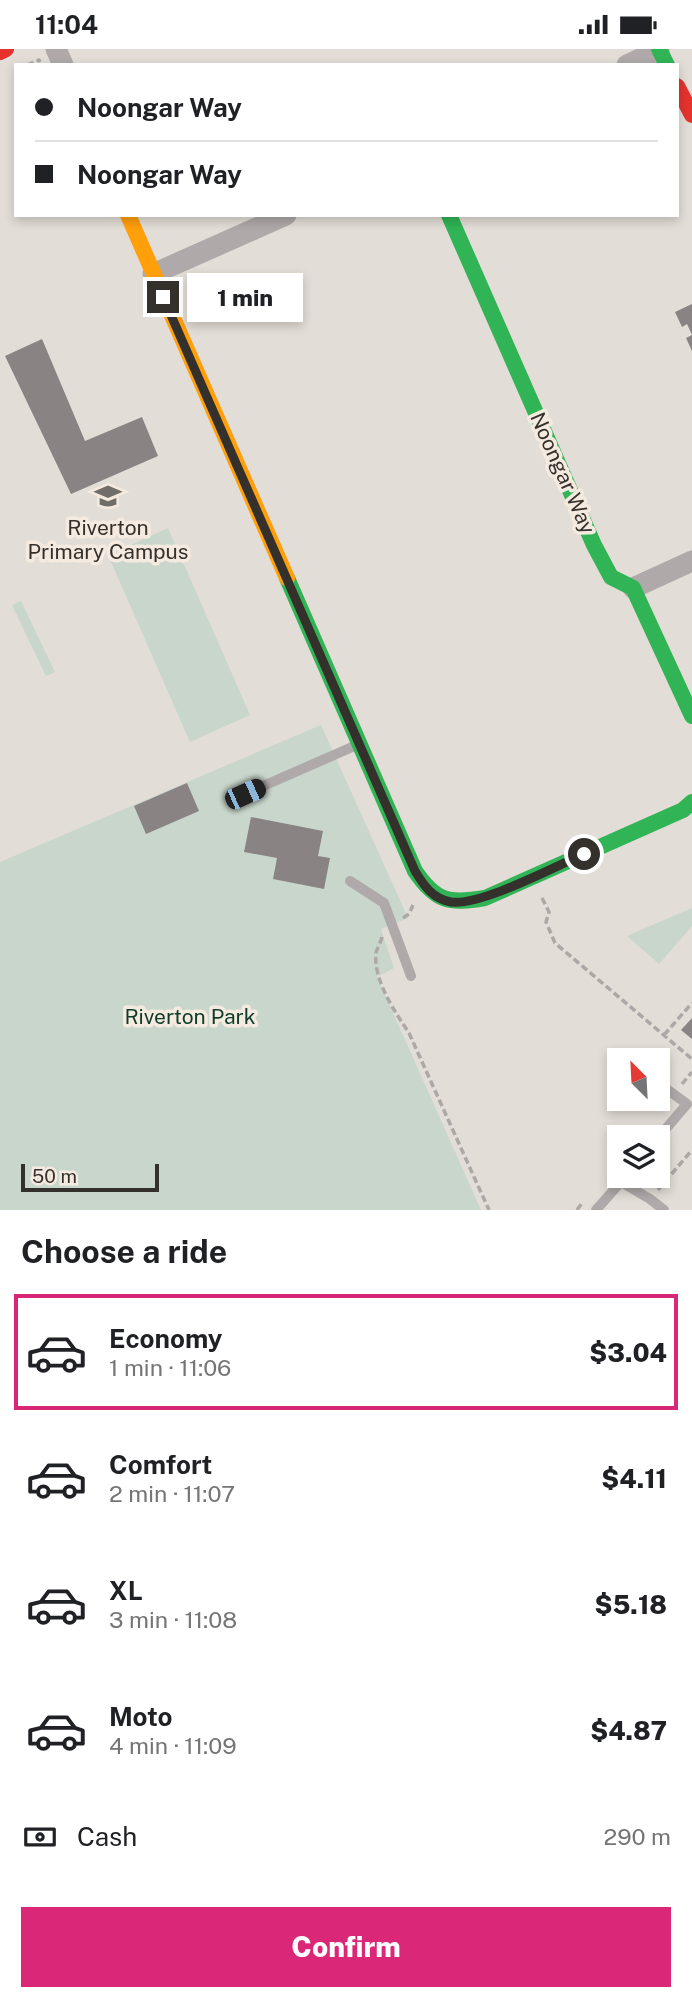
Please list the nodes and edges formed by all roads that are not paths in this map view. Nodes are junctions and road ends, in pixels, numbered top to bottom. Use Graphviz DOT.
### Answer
graph roads {
  1 [pos="6,49"];
  2 [pos="659,49"];
  3 [pos="0,52"];
  4 [pos="631,63"];
  5 [pos="679,90"];
  6 [pos="692,115"];
  7 [pos="129,217"];
  8 [pos="281,217"];
  9 [pos="450,217"];
  10 [pos="153,274"];
  11 [pos="692,561"];
  12 [pos="633,588"];
  13 [pos="692,716"];
  14 [pos="359,744"];
  15 [pos="245,794"];
  16 [pos="692,803"];
  17 [pos="350,881"];
  18 [pos="411,976"];
  19 [pos="670,1091"];
  20 [pos="669,1125"];
  21 [pos="615,1188"];
  22 [pos="635,1188"];
  23 [pos="596,1210"];
  24 [pos="664,1210"];
  1 -- 3 [label="street"];
  2 -- 4 [label="street"];
  5 -- 6 [label="street"];
  7 -- 10 [label="street"];
  8 -- 10 [label="street"];
  9 -- 12 [label="street, Noongar Way"];
  10 -- 14 [label="street"];
  11 -- 12 [label="street"];
  12 -- 13 [label="street, Noongar Way"];
  14 -- 15 [label="lane"];
  14 -- 16 [label="street"];
  17 -- 18 [label="lane"];
  19 -- 20 [label="lane"];
  21 -- 23 [label="lane"];
  22 -- 24 [label="lane"];
}
